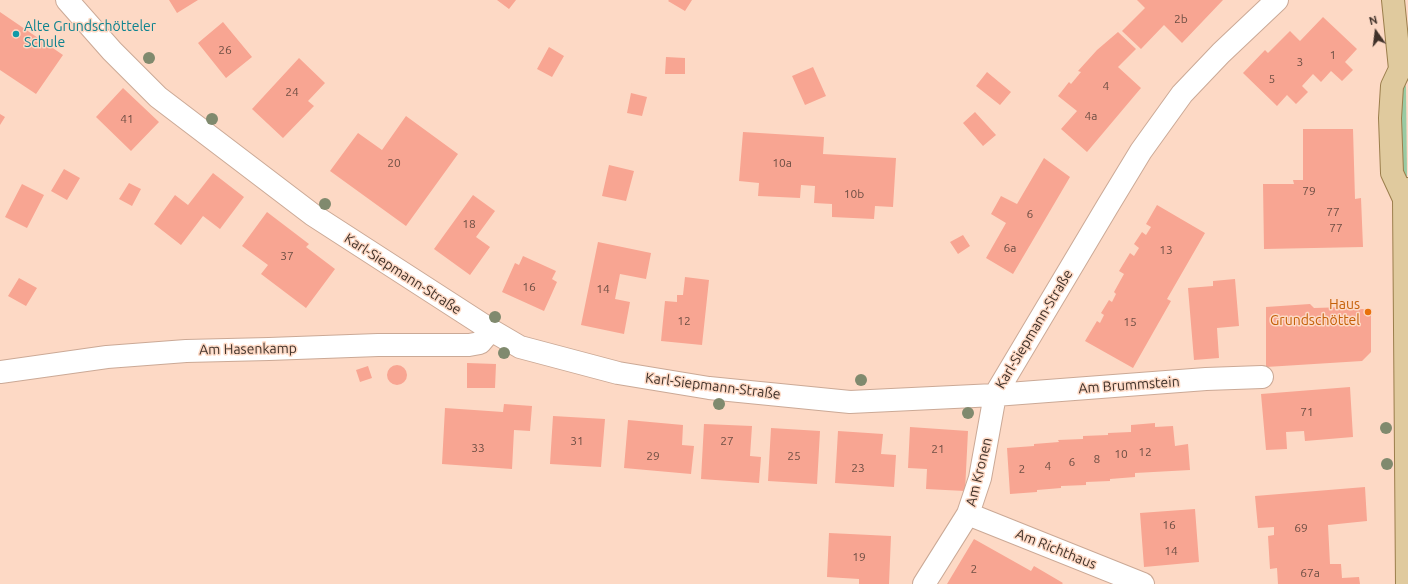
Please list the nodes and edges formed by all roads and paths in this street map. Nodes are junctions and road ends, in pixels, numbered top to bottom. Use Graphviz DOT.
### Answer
graph roads {
  1 [pos="67,0"];
  2 [pos="1277,0"];
  3 [pos="1393,0"];
  4 [pos="1404,73"];
  5 [pos="1406,194"];
  6 [pos="491,330"];
  7 [pos="0,372"];
  8 [pos="1262,377"];
  9 [pos="995,395"];
  10 [pos="968,514"];
  11 [pos="924,584"];
  12 [pos="1143,584"];
  13 [pos="1407,584"];
  1 -- 6 [label="street, Karl-Siepmann-Straße"];
  2 -- 9 [label="street, Karl-Siepmann-Straße"];
  3 -- 4 [label="main road"];
  4 -- 5 [label="main road"];
  5 -- 13 [label="main road"];
  6 -- 7 [label="street, Am Hasenkamp"];
  6 -- 9 [label="street, Karl-Siepmann-Straße"];
  8 -- 9 [label="street, Am Brummstein"];
  9 -- 10 [label="street, Am Kronen"];
  10 -- 11 [label="street, Am Kronen"];
  10 -- 12 [label="street, Am Richthaus"];
}
